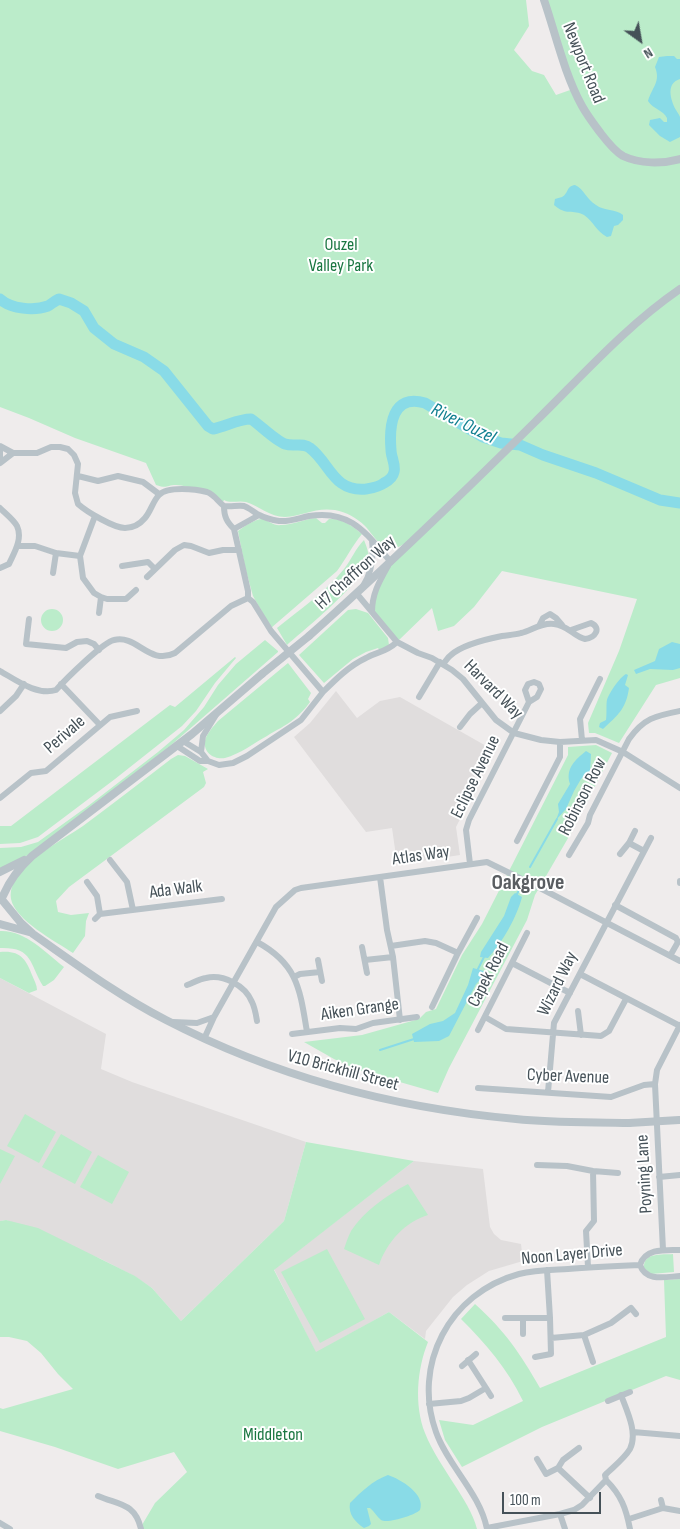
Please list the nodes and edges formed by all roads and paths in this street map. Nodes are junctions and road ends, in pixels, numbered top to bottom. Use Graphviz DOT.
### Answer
graph roads {
  1 [pos="544,0"];
  2 [pos="680,159"];
  3 [pos="680,289"];
  4 [pos="0,446"];
  5 [pos="0,451"];
  6 [pos="13,453"];
  7 [pos="0,463"];
  8 [pos="78,476"];
  9 [pos="159,494"];
  10 [pos="224,506"];
  11 [pos="0,508"];
  12 [pos="260,515"];
  13 [pos="95,516"];
  14 [pos="234,529"];
  15 [pos="372,541"];
  16 [pos="18,546"];
  17 [pos="239,550"];
  18 [pos="56,553"];
  19 [pos="80,556"];
  20 [pos="390,564"];
  21 [pos="122,566"];
  22 [pos="0,568"];
  23 [pos="155,569"];
  24 [pos="53,573"];
  25 [pos="147,577"];
  26 [pos="136,590"];
  27 [pos="357,593"];
  28 [pos="101,597"];
  29 [pos="248,598"];
  30 [pos="99,613"];
  31 [pos="372,613"];
  32 [pos="29,619"];
  33 [pos="571,630"];
  34 [pos="397,642"];
  35 [pos="99,650"];
  36 [pos="442,663"];
  37 [pos="0,671"];
  38 [pos="600,679"];
  39 [pos="24,684"];
  40 [pos="61,684"];
  41 [pos="323,692"];
  42 [pos="420,697"];
  43 [pos="529,702"];
  44 [pos="482,704"];
  45 [pos="140,710"];
  46 [pos="0,711"];
  47 [pos="680,711"];
  48 [pos="218,712"];
  49 [pos="100,725"];
  50 [pos="460,727"];
  51 [pos="514,733"];
  52 [pos="582,740"];
  53 [pos="560,742"];
  54 [pos="180,743"];
  55 [pos="201,752"];
  56 [pos="622,752"];
  57 [pos="208,761"];
  58 [pos="680,788"];
  59 [pos="0,798"];
  60 [pos="635,831"];
  61 [pos="651,838"];
  62 [pos="517,841"];
  63 [pos="629,843"];
  64 [pos="644,851"];
  65 [pos="620,854"];
  66 [pos="570,855"];
  67 [pos="32,856"];
  68 [pos="110,860"];
  69 [pos="470,864"];
  70 [pos="0,872"];
  71 [pos="380,877"];
  72 [pos="87,882"];
  73 [pos="2,895"];
  74 [pos="222,899"];
  75 [pos="615,905"];
  76 [pos="133,910"];
  77 [pos="0,912"];
  78 [pos="477,918"];
  79 [pos="606,923"];
  80 [pos="0,924"];
  81 [pos="33,934"];
  82 [pos="527,934"];
  83 [pos="257,942"];
  84 [pos="391,946"];
  85 [pos="362,947"];
  86 [pos="458,953"];
  87 [pos="393,956"];
  88 [pos="670,956"];
  89 [pos="318,960"];
  90 [pos="364,960"];
  91 [pos="680,961"];
  92 [pos="512,964"];
  93 [pos="320,972"];
  94 [pos="367,974"];
  95 [pos="580,974"];
  96 [pos="294,977"];
  97 [pos="322,981"];
  98 [pos="234,983"];
  99 [pos="187,986"];
  100 [pos="570,994"];
  101 [pos="626,999"];
  102 [pos="432,1007"];
  103 [pos="578,1010"];
  104 [pos="214,1016"];
  105 [pos="417,1016"];
  106 [pos="485,1018"];
  107 [pos="400,1020"];
  108 [pos="167,1021"];
  109 [pos="257,1021"];
  110 [pos="680,1025"];
  111 [pos="478,1030"];
  112 [pos="307,1032"];
  113 [pos="552,1033"];
  114 [pos="292,1034"];
  115 [pos="581,1035"];
  116 [pos="204,1039"];
  117 [pos="655,1084"];
  118 [pos="478,1088"];
  119 [pos="548,1092"];
  120 [pos="680,1120"];
  121 [pos="537,1165"];
  122 [pos="594,1171"];
  123 [pos="618,1173"];
  124 [pos="680,1175"];
  125 [pos="659,1177"];
  126 [pos="663,1250"];
  127 [pos="680,1250"];
  128 [pos="640,1265"];
  129 [pos="588,1267"];
  130 [pos="547,1270"];
  131 [pos="680,1276"];
  132 [pos="636,1314"];
  133 [pos="505,1318"];
  134 [pos="523,1318"];
  135 [pos="550,1318"];
  136 [pos="523,1334"];
  137 [pos="584,1335"];
  138 [pos="551,1338"];
  139 [pos="476,1354"];
  140 [pos="535,1357"];
  141 [pos="468,1360"];
  142 [pos="593,1362"];
  143 [pos="462,1366"];
  144 [pos="486,1388"];
  145 [pos="630,1392"];
  146 [pos="621,1395"];
  147 [pos="491,1396"];
  148 [pos="608,1401"];
  149 [pos="429,1404"];
  150 [pos="633,1432"];
  151 [pos="680,1436"];
  152 [pos="579,1448"];
  153 [pos="538,1459"];
  154 [pos="558,1468"];
  155 [pos="606,1480"];
  156 [pos="98,1496"];
  157 [pos="590,1498"];
  158 [pos="661,1500"];
  159 [pos="663,1508"];
  160 [pos="680,1511"];
  161 [pos="560,1514"];
  162 [pos="628,1520"];
  163 [pos="0,1523"];
  164 [pos="487,1528"];
  165 [pos="10,1529"];
  166 [pos="141,1529"];
  167 [pos="565,1529"];
  168 [pos="630,1529"];
  1 -- 2 [label="street, Newport Road"];
  3 -- 20 [label="street, H7 Chaffron Way"];
  4 -- 6 [label="street"];
  5 -- 7 [label="street"];
  6 -- 7 [label="street"];
  6 -- 8 [label="street"];
  8 -- 9 [label="street"];
  8 -- 13 [label="street"];
  9 -- 10 [label="street"];
  9 -- 13 [label="street"];
  10 -- 12 [label="street"];
  10 -- 14 [label="street"];
  11 -- 16 [label="street"];
  12 -- 14 [label="street"];
  12 -- 15 [label="street"];
  13 -- 19 [label="street"];
  14 -- 17 [label="street"];
  15 -- 20 [label="street"];
  15 -- 27 [label="street"];
  16 -- 18 [label="street"];
  16 -- 22 [label="street"];
  17 -- 23 [label="street"];
  17 -- 29 [label="street"];
  18 -- 19 [label="street"];
  18 -- 24 [label="street"];
  19 -- 28 [label="street"];
  20 -- 27 [label="street, H7 Chaffron Way"];
  20 -- 31 [label="street"];
  21 -- 23 [label="street"];
  23 -- 25 [label="street"];
  26 -- 28 [label="street"];
  27 -- 31 [label="street"];
  27 -- 48 [label="street, H7 Chaffron Way, bridge"];
  28 -- 30 [label="street"];
  29 -- 35 [label="street"];
  29 -- 41 [label="street"];
  31 -- 34 [label="street"];
  32 -- 35 [label="street"];
  33 -- 36 [label="street"];
  34 -- 36 [label="street, Harvard Way"];
  34 -- 41 [label="street"];
  35 -- 40 [label="street"];
  36 -- 42 [label="street"];
  36 -- 44 [label="street, Harvard Way"];
  37 -- 39 [label="street"];
  38 -- 52 [label="street"];
  39 -- 40 [label="street"];
  39 -- 46 [label="street"];
  40 -- 49 [label="street, Perivale"];
  41 -- 57 [label="street"];
  43 -- 51 [label="street, Eclipse Avenue"];
  44 -- 50 [label="street"];
  44 -- 51 [label="street, Harvard Way"];
  45 -- 49 [label="street, Perivale"];
  47 -- 56 [label="street, Robinson Row"];
  48 -- 54 [label="street, H7 Chaffron Way"];
  48 -- 55 [label="street"];
  49 -- 59 [label="street, Perivale"];
  51 -- 53 [label="street, Harvard Way"];
  51 -- 69 [label="street, Eclipse Avenue"];
  52 -- 53 [label="street, Harvard Way"];
  52 -- 56 [label="street, Harvard Way"];
  53 -- 62 [label="street"];
  54 -- 55 [label="street"];
  54 -- 57 [label="street"];
  54 -- 67 [label="street, H7 Chaffron Way"];
  55 -- 57 [label="street"];
  56 -- 58 [label="street, Harvard Way"];
  56 -- 66 [label="street, Robinson Row"];
  60 -- 63 [label="street"];
  61 -- 64 [label="street, Wizard Way"];
  63 -- 64 [label="street"];
  63 -- 65 [label="street"];
  64 -- 75 [label="street, Wizard Way"];
  67 -- 70 [label="street, H7 Chaffron Way"];
  67 -- 73 [label="street, H7 Chaffron Way"];
  68 -- 76 [label="street, Ada Walk"];
  69 -- 71 [label="street, Atlas Way"];
  69 -- 79 [label="street, Atlas Way"];
  71 -- 83 [label="street, Atlas Way"];
  71 -- 84 [label="street"];
  72 -- 76 [label="street, Ada Walk"];
  73 -- 77 [label="street, H7 Chaffron Way"];
  73 -- 81 [label="street, V10 Brickhill Street"];
  74 -- 76 [label="street, Ada Walk"];
  75 -- 79 [label="street, Wizard Way"];
  75 -- 88 [label="street"];
  78 -- 86 [label="street"];
  79 -- 88 [label="street, Atlas Way"];
  79 -- 95 [label="street, Wizard Way"];
  80 -- 81 [label="street, V10 Brickhill Street"];
  81 -- 108 [label="street, V10 Brickhill Street"];
  82 -- 92 [label="street, Capek Road"];
  83 -- 96 [label="street, Aiken Grange"];
  83 -- 98 [label="street, Atlas Way"];
  84 -- 86 [label="street"];
  84 -- 87 [label="street"];
  85 -- 90 [label="street"];
  86 -- 102 [label="street"];
  87 -- 90 [label="street"];
  87 -- 107 [label="street"];
  88 -- 91 [label="street, Atlas Way"];
  89 -- 93 [label="street"];
  90 -- 94 [label="street"];
  92 -- 100 [label="street"];
  92 -- 106 [label="street, Capek Road"];
  93 -- 96 [label="street"];
  93 -- 97 [label="street"];
  95 -- 100 [label="street, Wizard Way"];
  95 -- 101 [label="street"];
  96 -- 112 [label="street, Aiken Grange"];
  98 -- 99 [label="street"];
  98 -- 104 [label="street, Atlas Way"];
  98 -- 109 [label="street"];
  100 -- 113 [label="street, Wizard Way"];
  101 -- 110 [label="street"];
  101 -- 115 [label="street"];
  103 -- 115 [label="street"];
  104 -- 108 [label="street"];
  104 -- 116 [label="street, Atlas Way"];
  105 -- 107 [label="street, Aiken Grange"];
  106 -- 111 [label="street, Capek Road"];
  106 -- 113 [label="street"];
  107 -- 112 [label="street, Aiken Grange"];
  108 -- 116 [label="street, V10 Brickhill Street"];
  110 -- 117 [label="street"];
  112 -- 114 [label="street, Aiken Grange"];
  113 -- 115 [label="street"];
  113 -- 119 [label="street, Wizard Way"];
  116 -- 120 [label="street, V10 Brickhill Street, bridge"];
  117 -- 119 [label="street, Cyber Avenue"];
  117 -- 125 [label="street, Poyning Lane"];
  118 -- 119 [label="street, Cyber Avenue"];
  121 -- 122 [label="street"];
  122 -- 123 [label="street"];
  122 -- 129 [label="street"];
  124 -- 125 [label="street"];
  125 -- 126 [label="street, Poyning Lane"];
  126 -- 127 [label="street, Noon Layer Drive"];
  126 -- 128 [label="street, Noon Layer Drive"];
  128 -- 129 [label="street, Noon Layer Drive"];
  128 -- 131 [label="street, Noon Layer Drive"];
  129 -- 130 [label="street, Noon Layer Drive"];
  130 -- 135 [label="street"];
  130 -- 149 [label="street, Noon Layer Drive"];
  132 -- 137 [label="street"];
  133 -- 134 [label="street"];
  134 -- 135 [label="street"];
  134 -- 136 [label="street"];
  135 -- 138 [label="street"];
  137 -- 138 [label="street"];
  137 -- 142 [label="street"];
  138 -- 140 [label="street"];
  139 -- 141 [label="street"];
  141 -- 143 [label="street"];
  141 -- 144 [label="street"];
  144 -- 147 [label="street"];
  144 -- 149 [label="street"];
  145 -- 146 [label="street"];
  146 -- 148 [label="street"];
  146 -- 150 [label="street"];
  149 -- 164 [label="street, Noon Layer Drive"];
  150 -- 151 [label="street"];
  150 -- 155 [label="street"];
  152 -- 154 [label="street"];
  153 -- 154 [label="street"];
  154 -- 157 [label="street"];
  155 -- 157 [label="street"];
  155 -- 162 [label="street"];
  156 -- 166 [label="street"];
  157 -- 161 [label="street"];
  158 -- 159 [label="street"];
  159 -- 160 [label="street"];
  159 -- 162 [label="street"];
  161 -- 164 [label="street"];
  161 -- 167 [label="street"];
  162 -- 168 [label="street"];
  163 -- 165 [label="street"];
}
